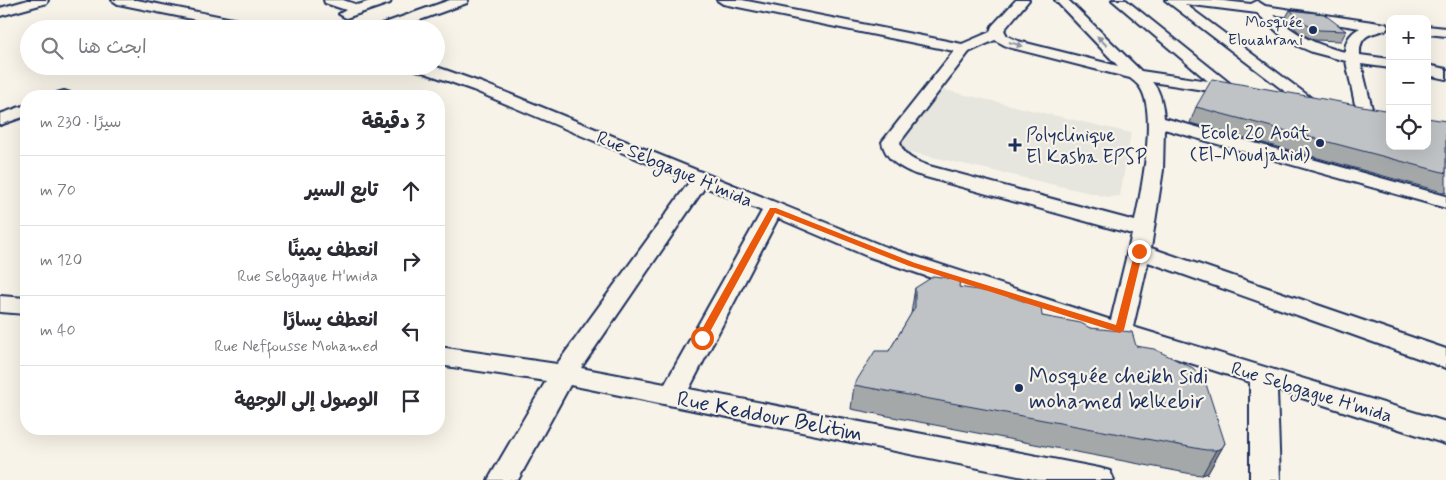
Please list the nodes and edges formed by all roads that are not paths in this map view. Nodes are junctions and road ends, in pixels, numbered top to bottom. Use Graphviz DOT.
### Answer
graph roads {
  1 [pos="42,0"];
  2 [pos="118,0"];
  3 [pos="330,0"];
  4 [pos="385,0"];
  5 [pos="462,0"];
  6 [pos="723,0"];
  7 [pos="1023,0"];
  8 [pos="1060,0"];
  9 [pos="1118,0"];
  10 [pos="1171,0"];
  11 [pos="1182,0"];
  12 [pos="1256,4"];
  13 [pos="360,10"];
  14 [pos="0,12"];
  15 [pos="346,14"];
  16 [pos="218,20"];
  17 [pos="406,20"];
  18 [pos="1385,27"];
  19 [pos="1431,30"];
  20 [pos="1446,32"];
  21 [pos="997,34"];
  22 [pos="964,49"];
  23 [pos="1352,57"];
  24 [pos="1386,63"];
  25 [pos="1431,71"];
  26 [pos="1446,74"];
  27 [pos="445,75"];
  28 [pos="1137,75"];
  29 [pos="1227,88"];
  30 [pos="1253,92"];
  31 [pos="1271,95"];
  32 [pos="1306,100"];
  33 [pos="1325,103"];
  34 [pos="1345,106"];
  35 [pos="1364,109"];
  36 [pos="20,112"];
  37 [pos="1381,112"];
  38 [pos="0,120"];
  39 [pos="1158,122"];
  40 [pos="701,180"];
  41 [pos="1446,202"];
  42 [pos="773,210"];
  43 [pos="1141,241"];
  44 [pos="0,304"];
  45 [pos="20,306"];
  46 [pos="1120,330"];
  47 [pos="445,357"];
  48 [pos="1446,359"];
  49 [pos="563,374"];
  50 [pos="1263,375"];
  51 [pos="672,396"];
  52 [pos="1446,433"];
  53 [pos="1033,473"];
  54 [pos="503,480"];
  55 [pos="1100,480"];
  56 [pos="1265,480"];
  1 -- 14 [label="street"];
  2 -- 16 [label="street"];
  3 -- 13 [label="street"];
  4 -- 13 [label="street"];
  5 -- 17 [label="street"];
  6 -- 22 [label="street"];
  7 -- 21 [label="street"];
  28 -- 8 [label="street, one-way"];
  9 -- 29 [label="street"];
  10 -- 32 [label="street"];
  11 -- 12 [label="street"];
  12 -- 18 [label="street"];
  12 -- 23 [label="street"];
  13 -- 15 [label="street"];
  18 -- 23 [label="street"];
  19 -- 20 [label="street"];
  21 -- 22 [label="street"];
  21 -- 28 [label="street, one-way"];
  22 -- 43 [label="street"];
  23 -- 24 [label="street"];
  23 -- 35 [label="street"];
  25 -- 26 [label="street"];
  27 -- 40 [label="street, Rue Sebgague H'mida"];
  28 -- 29 [label="street"];
  28 -- 39 [label="street"];
  29 -- 30 [label="street"];
  31 -- 32 [label="street"];
  32 -- 33 [label="street"];
  34 -- 35 [label="street"];
  35 -- 37 [label="street"];
  36 -- 38 [label="street"];
  39 -- 41 [label="street"];
  39 -- 43 [label="street"];
  40 -- 42 [label="street, Rue Sebgague H'mida"];
  40 -- 49 [label="street"];
  42 -- 46 [label="street, Rue Sebgague H'mida"];
  42 -- 51 [label="street"];
  43 -- 46 [label="street"];
  43 -- 48 [label="street"];
  44 -- 45 [label="street"];
  46 -- 50 [label="street, Rue Sebgague H'mida"];
  47 -- 49 [label="street, Rue Keddour Belitim"];
  49 -- 51 [label="street, Rue Keddour Belitim"];
  49 -- 54 [label="street"];
  50 -- 52 [label="street, Rue Sebgague H'mida"];
  50 -- 56 [label="street"];
  51 -- 53 [label="street, Rue Keddour Belitim"];
  53 -- 55 [label="street, Rue Keddour Belitim"];
}
